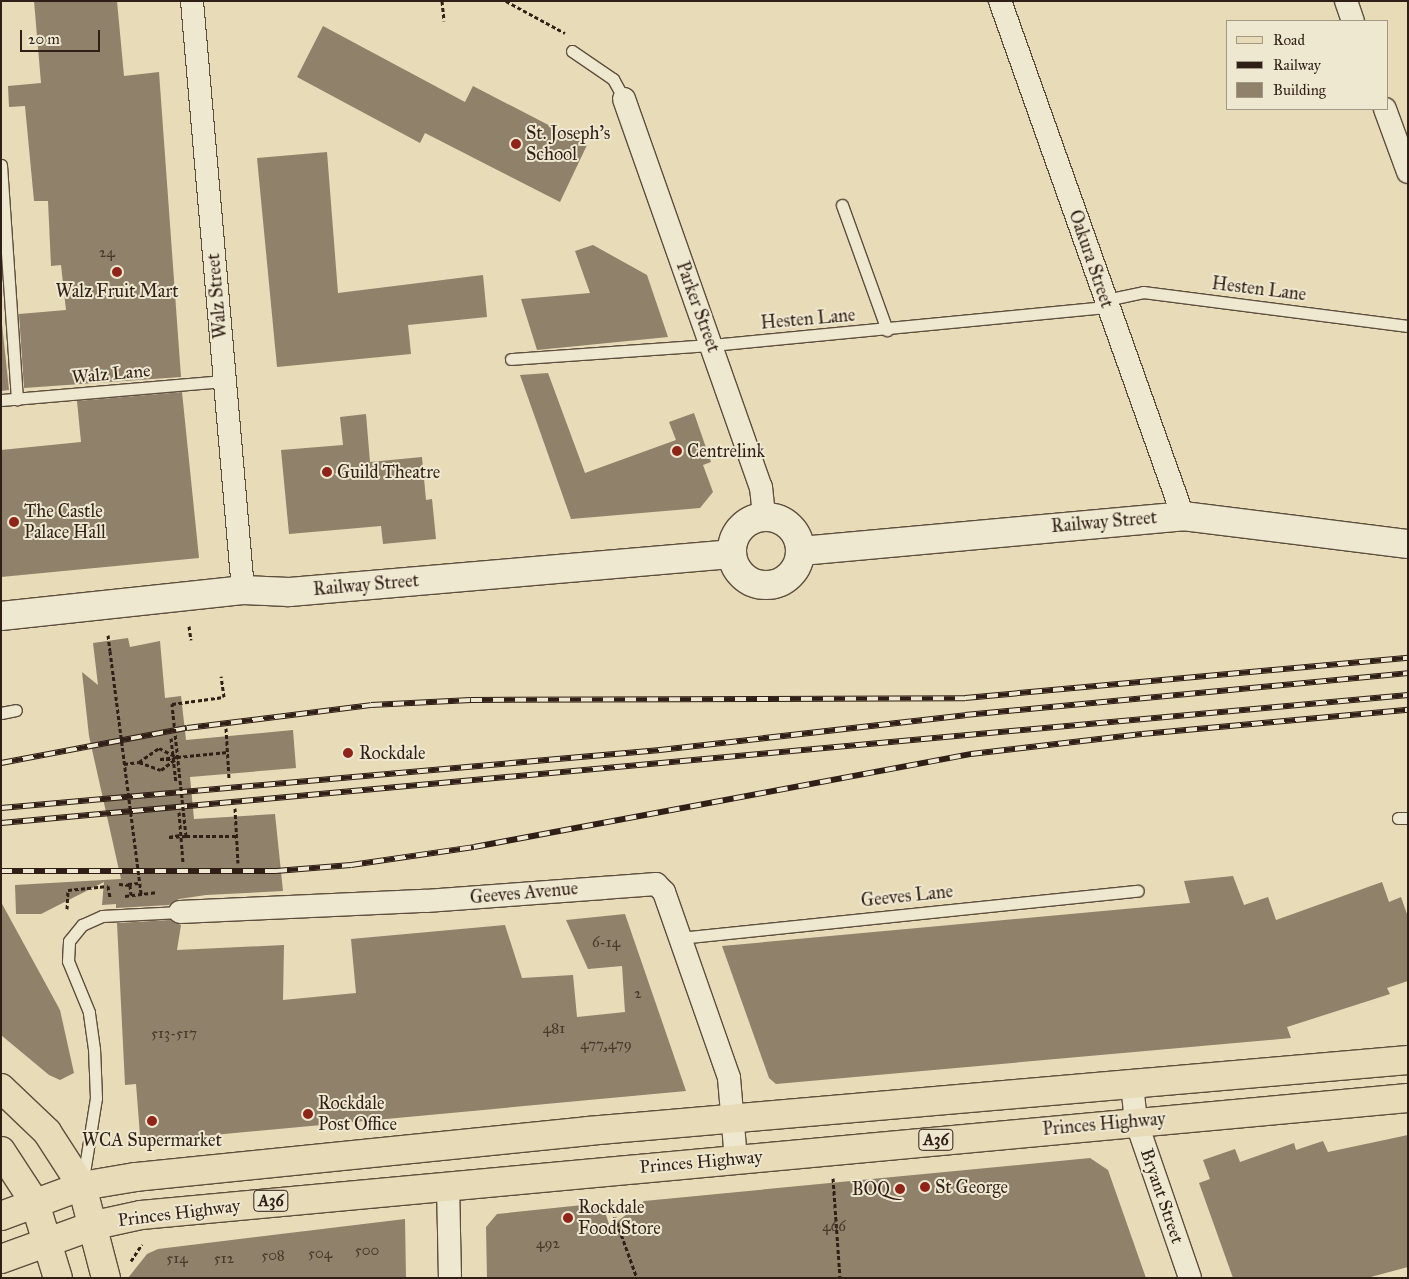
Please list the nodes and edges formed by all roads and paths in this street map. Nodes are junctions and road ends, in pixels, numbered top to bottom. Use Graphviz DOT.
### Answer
graph roads {
  1 [pos="192,1"];
  2 [pos="442,1"];
  3 [pos="506,1"];
  4 [pos="1000,1"];
  5 [pos="1346,1"];
  6 [pos="1353,20"];
  7 [pos="444,21"];
  8 [pos="572,52"];
  9 [pos="624,99"];
  10 [pos="1385,110"];
  11 [pos="1,165"];
  12 [pos="1408,172"];
  13 [pos="842,205"];
  14 [pos="1107,304"];
  15 [pos="1408,326"];
  16 [pos="887,330"];
  17 [pos="712,345"];
  18 [pos="511,359"];
  19 [pos="224,381"];
  20 [pos="17,399"];
  21 [pos="1,400"];
  22 [pos="764,516"];
  23 [pos="1183,516"];
  24 [pos="1408,544"];
  25 [pos="801,551"];
  26 [pos="731,554"];
  27 [pos="243,590"];
  28 [pos="1,616"];
  29 [pos="189,626"];
  30 [pos="108,635"];
  31 [pos="191,640"];
  32 [pos="221,676"];
  33 [pos="16,710"];
  34 [pos="1,713"];
  35 [pos="226,728"];
  36 [pos="171,738"];
  37 [pos="228,752"];
  38 [pos="175,758"];
  39 [pos="160,759"];
  40 [pos="139,762"];
  41 [pos="124,764"];
  42 [pos="229,778"];
  43 [pos="176,783"];
  44 [pos="235,808"];
  45 [pos="179,812"];
  46 [pos="180,834"];
  47 [pos="186,836"];
  48 [pos="237,836"];
  49 [pos="184,863"];
  50 [pos="238,863"];
  51 [pos="140,883"];
  52 [pos="1138,891"];
  53 [pos="156,892"];
  54 [pos="141,894"];
  55 [pos="131,900"];
  56 [pos="68,909"];
  57 [pos="180,912"];
  58 [pos="680,938"];
  59 [pos="1408,1060"];
  60 [pos="1132,1084"];
  61 [pos="1,1088"];
  62 [pos="1408,1098"];
  63 [pos="733,1119"];
  64 [pos="1136,1121"];
  65 [pos="1,1151"];
  66 [pos="736,1159"];
  67 [pos="832,1175"];
  68 [pos="448,1184"];
  69 [pos="82,1186"];
  70 [pos="608,1197"];
  71 [pos="35,1203"];
  72 [pos="1,1216"];
  73 [pos="95,1225"];
  74 [pos="48,1241"];
  75 [pos="143,1242"];
  76 [pos="1,1259"];
  77 [pos="130,1262"];
  78 [pos="58,1278"];
  79 [pos="106,1278"];
  80 [pos="450,1278"];
  81 [pos="637,1278"];
  82 [pos="840,1278"];
  83 [pos="1190,1278"];
  1 -- 19 [label="street, Walz Street"];
  2 -- 7 [label="path"];
  3 -- 8 [label="path"];
  4 -- 14 [label="street, Oakura Street"];
  5 -- 6 [label="street"];
  8 -- 9 [label="lane"];
  9 -- 17 [label="street, Parker Street"];
  10 -- 12 [label="street"];
  11 -- 20 [label="lane"];
  13 -- 16 [label="lane"];
  14 -- 15 [label="lane, Hesten Lane"];
  14 -- 16 [label="lane, Hesten Lane"];
  14 -- 23 [label="street, Oakura Street"];
  16 -- 17 [label="lane, Hesten Lane"];
  17 -- 18 [label="lane, Hesten Lane"];
  17 -- 22 [label="street, Parker Street"];
  19 -- 20 [label="lane, Walz Lane"];
  19 -- 27 [label="street, Walz Street"];
  20 -- 21 [label="lane, Walz Lane"];
  22 -- 25 [label="street"];
  22 -- 26 [label="street"];
  23 -- 24 [label="street, Railway Street"];
  23 -- 25 [label="street, Railway Street"];
  25 -- 26 [label="street"];
  26 -- 27 [label="street, Railway Street"];
  27 -- 28 [label="street, Railway Street"];
  29 -- 31 [label="path"];
  30 -- 41 [label="path, bridge"];
  32 -- 38 [label="path, bridge"];
  33 -- 34 [label="lane"];
  35 -- 37 [label="path"];
  36 -- 38 [label="path"];
  37 -- 38 [label="path"];
  37 -- 42 [label="path"];
  38 -- 39 [label="path, bridge"];
  38 -- 40 [label="path, bridge"];
  38 -- 40 [label="path, bridge"];
  38 -- 43 [label="path"];
  38 -- 47 [label="path, bridge"];
  40 -- 41 [label="path"];
  41 -- 51 [label="path, bridge"];
  44 -- 48 [label="path"];
  45 -- 46 [label="path"];
  46 -- 47 [label="path, bridge"];
  46 -- 49 [label="path"];
  47 -- 48 [label="path"];
  48 -- 50 [label="path"];
  51 -- 54 [label="path, bridge"];
  51 -- 55 [label="path"];
  52 -- 58 [label="lane, Geeves Lane"];
  53 -- 54 [label="path, bridge"];
  54 -- 56 [label="path, bridge"];
  57 -- 58 [label="street, Geeves Avenue"];
  57 -- 69 [label="lane, Geeves Avenue"];
  58 -- 63 [label="street, Geeves Avenue"];
  59 -- 60 [label="main road, Princes Highway / A36"];
  60 -- 63 [label="main road, Princes Highway / A36"];
  60 -- 64 [label="street, Bryant Street"];
  61 -- 69 [label="main road"];
  62 -- 64 [label="main road, Princes Highway / A36"];
  63 -- 66 [label="street, Geeves Avenue"];
  63 -- 69 [label="main road, Princes Highway / A36"];
  64 -- 66 [label="main road, Princes Highway / A36"];
  64 -- 83 [label="street, Bryant Street"];
  65 -- 71 [label="main road"];
  66 -- 68 [label="main road, Princes Highway / A36"];
  67 -- 82 [label="path"];
  68 -- 73 [label="main road, Princes Highway / A36"];
  68 -- 80 [label="street"];
  69 -- 71 [label="main road, Princes Highway / A36"];
  69 -- 73 [label="main road"];
  70 -- 81 [label="path"];
  71 -- 72 [label="main road, Princes Highway / A36"];
  71 -- 74 [label="main road"];
  73 -- 74 [label="main road, Princes Highway / A36"];
  73 -- 79 [label="main road"];
  74 -- 76 [label="main road, Princes Highway / A36"];
  74 -- 78 [label="main road"];
  75 -- 77 [label="path"];
}
